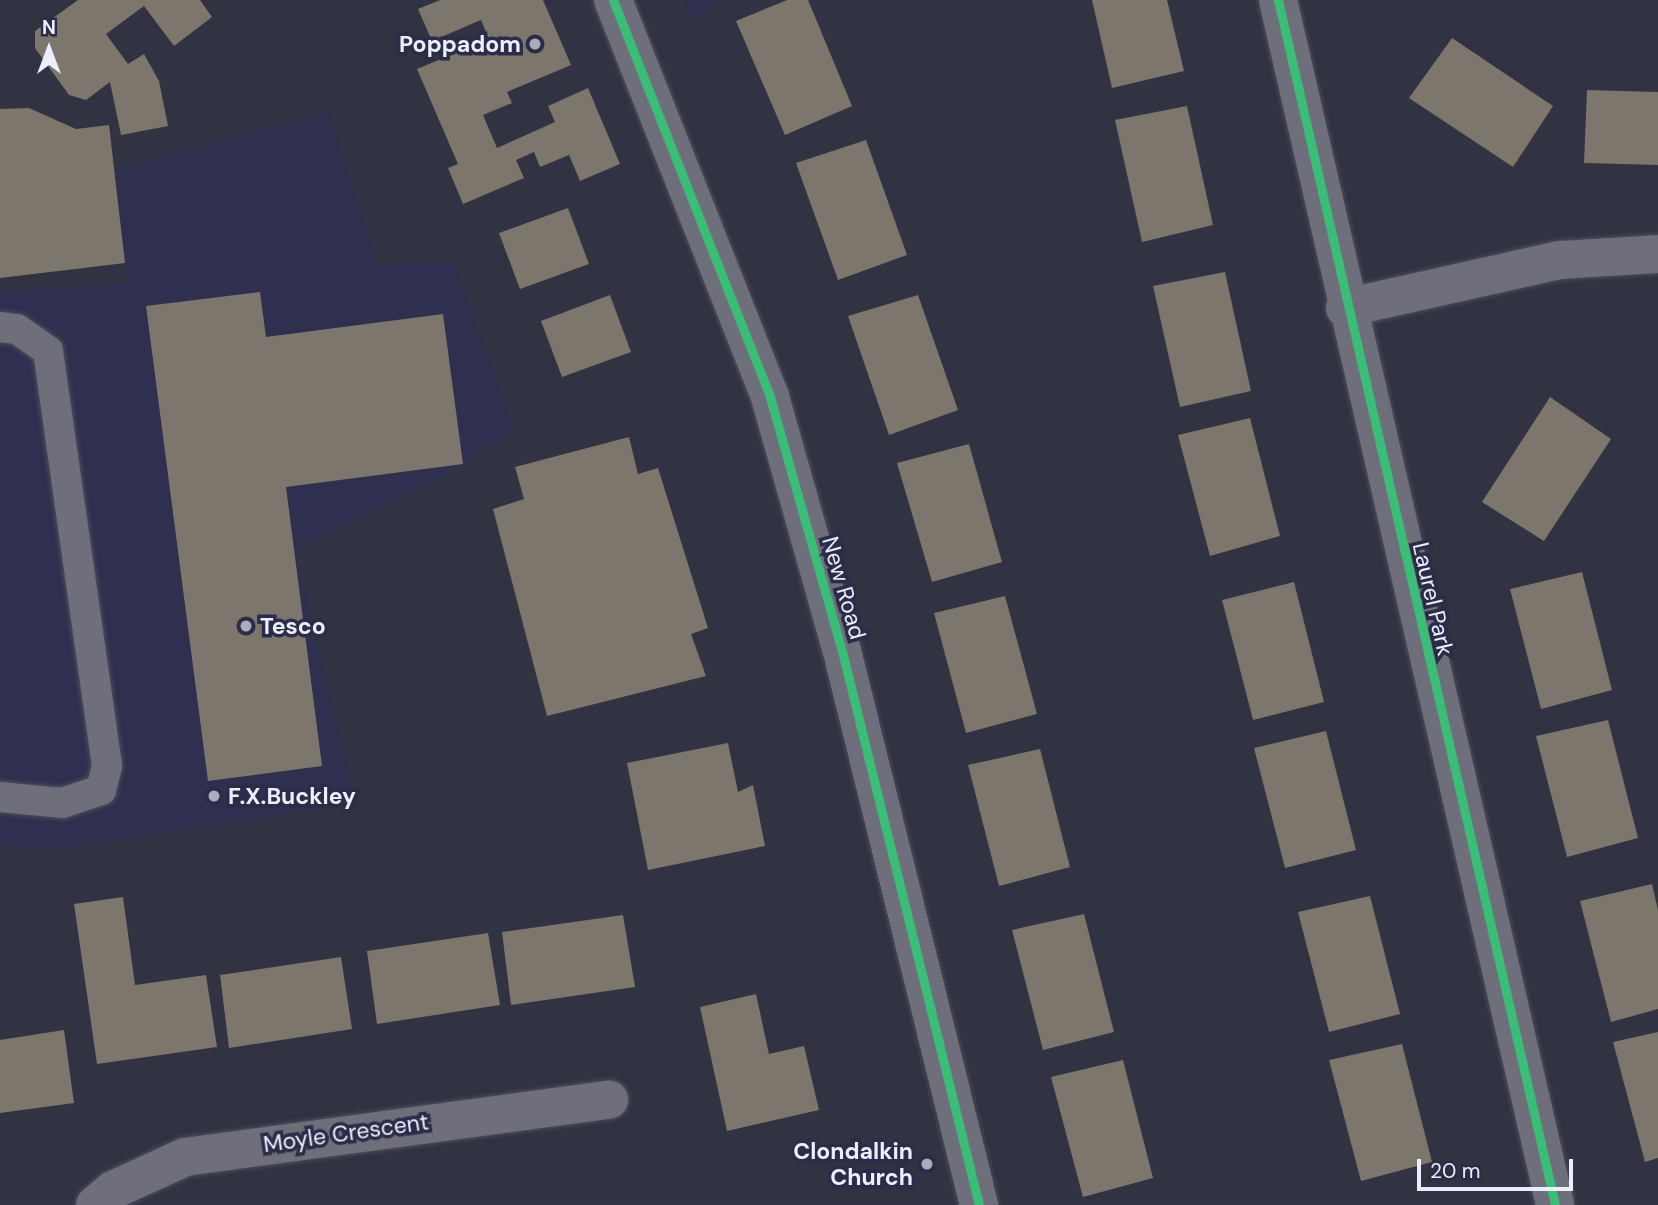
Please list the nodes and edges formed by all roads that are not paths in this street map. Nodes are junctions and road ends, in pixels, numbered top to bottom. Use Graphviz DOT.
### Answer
graph roads {
  1 [pos="613,0"];
  2 [pos="1278,0"];
  3 [pos="1658,254"];
  4 [pos="1345,309"];
  5 [pos="0,327"];
  6 [pos="0,797"];
  7 [pos="609,1100"];
  8 [pos="95,1205"];
  9 [pos="979,1205"];
  10 [pos="1555,1205"];
  1 -- 9 [label="street, New Road"];
  2 -- 4 [label="street, Laurel Park"];
  3 -- 4 [label="street"];
  4 -- 10 [label="street, Laurel Park"];
  5 -- 6 [label="lane"];
  7 -- 8 [label="street, Moyle Crescent"];
}
